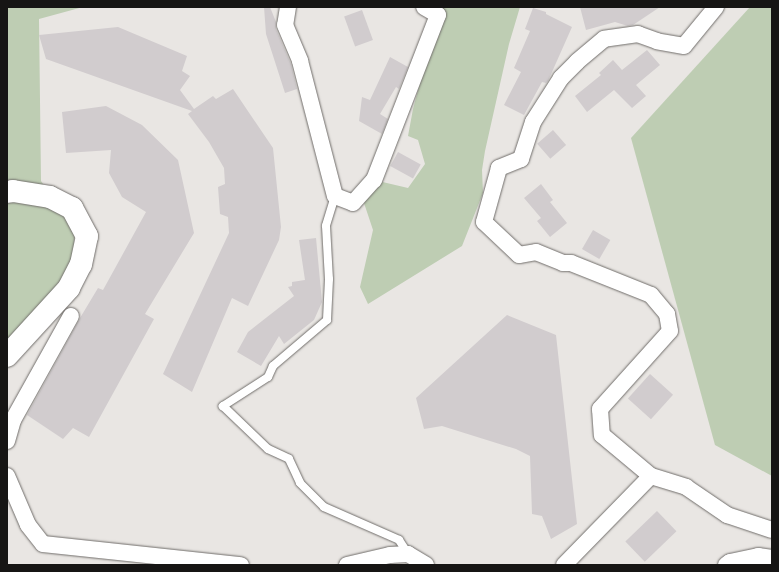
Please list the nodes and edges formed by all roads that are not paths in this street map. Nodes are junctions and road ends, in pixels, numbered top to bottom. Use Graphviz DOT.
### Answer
graph roads {
  1 [pos="288,7"];
  2 [pos="716,7"];
  3 [pos="434,10"];
  4 [pos="7,192"];
  5 [pos="335,196"];
  6 [pos="71,316"];
  7 [pos="7,356"];
  8 [pos="7,440"];
  9 [pos="7,476"];
  10 [pos="651,476"];
  11 [pos="772,530"];
  12 [pos="408,554"];
  13 [pos="772,558"];
  14 [pos="241,565"];
  15 [pos="346,565"];
  16 [pos="426,565"];
  17 [pos="564,565"];
  18 [pos="726,565"];
  1 -- 5 [label="street"];
  2 -- 10 [label="street"];
  3 -- 5 [label="street"];
  4 -- 7 [label="street"];
  5 -- 12 [label="lane"];
  6 -- 8 [label="street"];
  9 -- 14 [label="street"];
  10 -- 11 [label="street"];
  10 -- 17 [label="street"];
  12 -- 15 [label="street"];
  12 -- 16 [label="street"];
  13 -- 18 [label="street"];
}
